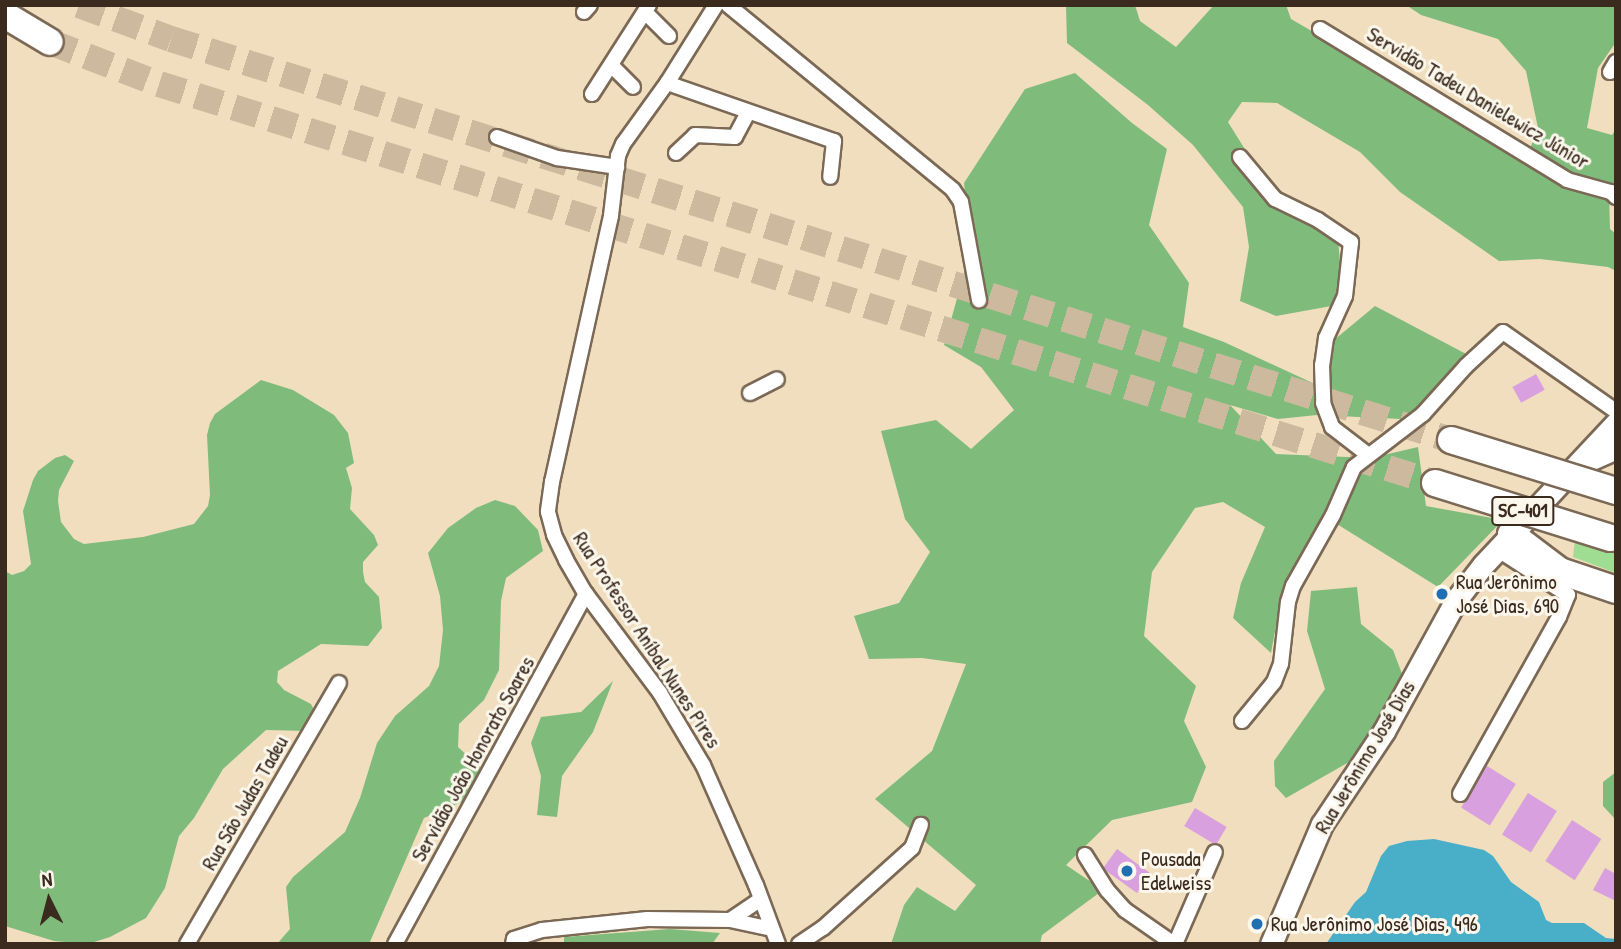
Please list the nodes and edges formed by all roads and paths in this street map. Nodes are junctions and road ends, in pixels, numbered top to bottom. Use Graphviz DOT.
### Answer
graph roads {
  1 [pos="716,5"];
  2 [pos="728,5"];
  3 [pos="647,8"];
  4 [pos="15,22"];
  5 [pos="1320,29"];
  6 [pos="669,36"];
  7 [pos="50,42"];
  8 [pos="611,65"];
  9 [pos="667,83"];
  10 [pos="633,87"];
  11 [pos="592,94"];
  12 [pos="748,113"];
  13 [pos="497,137"];
  14 [pos="676,153"];
  15 [pos="1240,157"];
  16 [pos="617,167"];
  17 [pos="830,177"];
  18 [pos="1616,197"];
  19 [pos="979,300"];
  20 [pos="777,379"];
  21 [pos="750,393"];
  22 [pos="1616,411"];
  23 [pos="1616,423"];
  24 [pos="1451,440"];
  25 [pos="1616,448"];
  26 [pos="1367,454"];
  27 [pos="1574,467"];
  28 [pos="1435,483"];
  29 [pos="1616,491"];
  30 [pos="1512,533"];
  31 [pos="1614,539"];
  32 [pos="1571,586"];
  33 [pos="1616,590"];
  34 [pos="586,594"];
  35 [pos="339,683"];
  36 [pos="1242,721"];
  37 [pos="1460,794"];
  38 [pos="921,825"];
  39 [pos="1215,852"];
  40 [pos="1084,855"];
  41 [pos="761,900"];
  42 [pos="730,920"];
  43 [pos="772,929"];
  44 [pos="187,944"];
  45 [pos="395,944"];
  46 [pos="513,944"];
  47 [pos="778,944"];
  48 [pos="799,944"];
  49 [pos="1175,944"];
  50 [pos="1271,944"];
  1 -- 9 [label="street, Rua Professor Aníbal Nunes Pires"];
  2 -- 19 [label="street"];
  3 -- 6 [label="street"];
  3 -- 8 [label="street"];
  4 -- 7 [label="highway"];
  5 -- 18 [label="street, Servidão Tadeu Danielewicz Júnior"];
  8 -- 10 [label="street"];
  8 -- 11 [label="street"];
  9 -- 12 [label="street"];
  9 -- 16 [label="street, Rua Professor Aníbal Nunes Pires"];
  12 -- 14 [label="street"];
  12 -- 17 [label="street"];
  13 -- 16 [label="street"];
  15 -- 26 [label="street"];
  16 -- 34 [label="street, Rua Professor Aníbal Nunes Pires"];
  20 -- 21 [label="street"];
  22 -- 26 [label="street"];
  23 -- 27 [label="main road, Rua Jerônimo José Dias"];
  24 -- 29 [label="highway, SC-401, bridge"];
  25 -- 27 [label="main road"];
  26 -- 36 [label="street"];
  27 -- 30 [label="main road, Rua Jerônimo José Dias"];
  28 -- 31 [label="highway, SC-401, bridge"];
  30 -- 32 [label="street"];
  30 -- 32 [label="highway"];
  30 -- 50 [label="main road, Rua Jerônimo José Dias"];
  32 -- 33 [label="highway"];
  32 -- 37 [label="street"];
  34 -- 41 [label="street, Rua Professor Aníbal Nunes Pires"];
  34 -- 45 [label="street, Servidão João Honorato Soares"];
  35 -- 44 [label="street, Rua São Judas Tadeu"];
  38 -- 48 [label="street"];
  39 -- 49 [label="street"];
  40 -- 49 [label="street"];
  41 -- 42 [label="street"];
  41 -- 43 [label="street, Rua Professor Aníbal Nunes Pires"];
  42 -- 43 [label="street"];
  42 -- 46 [label="street"];
  43 -- 47 [label="street, Rua Professor Aníbal Nunes Pires"];
}
